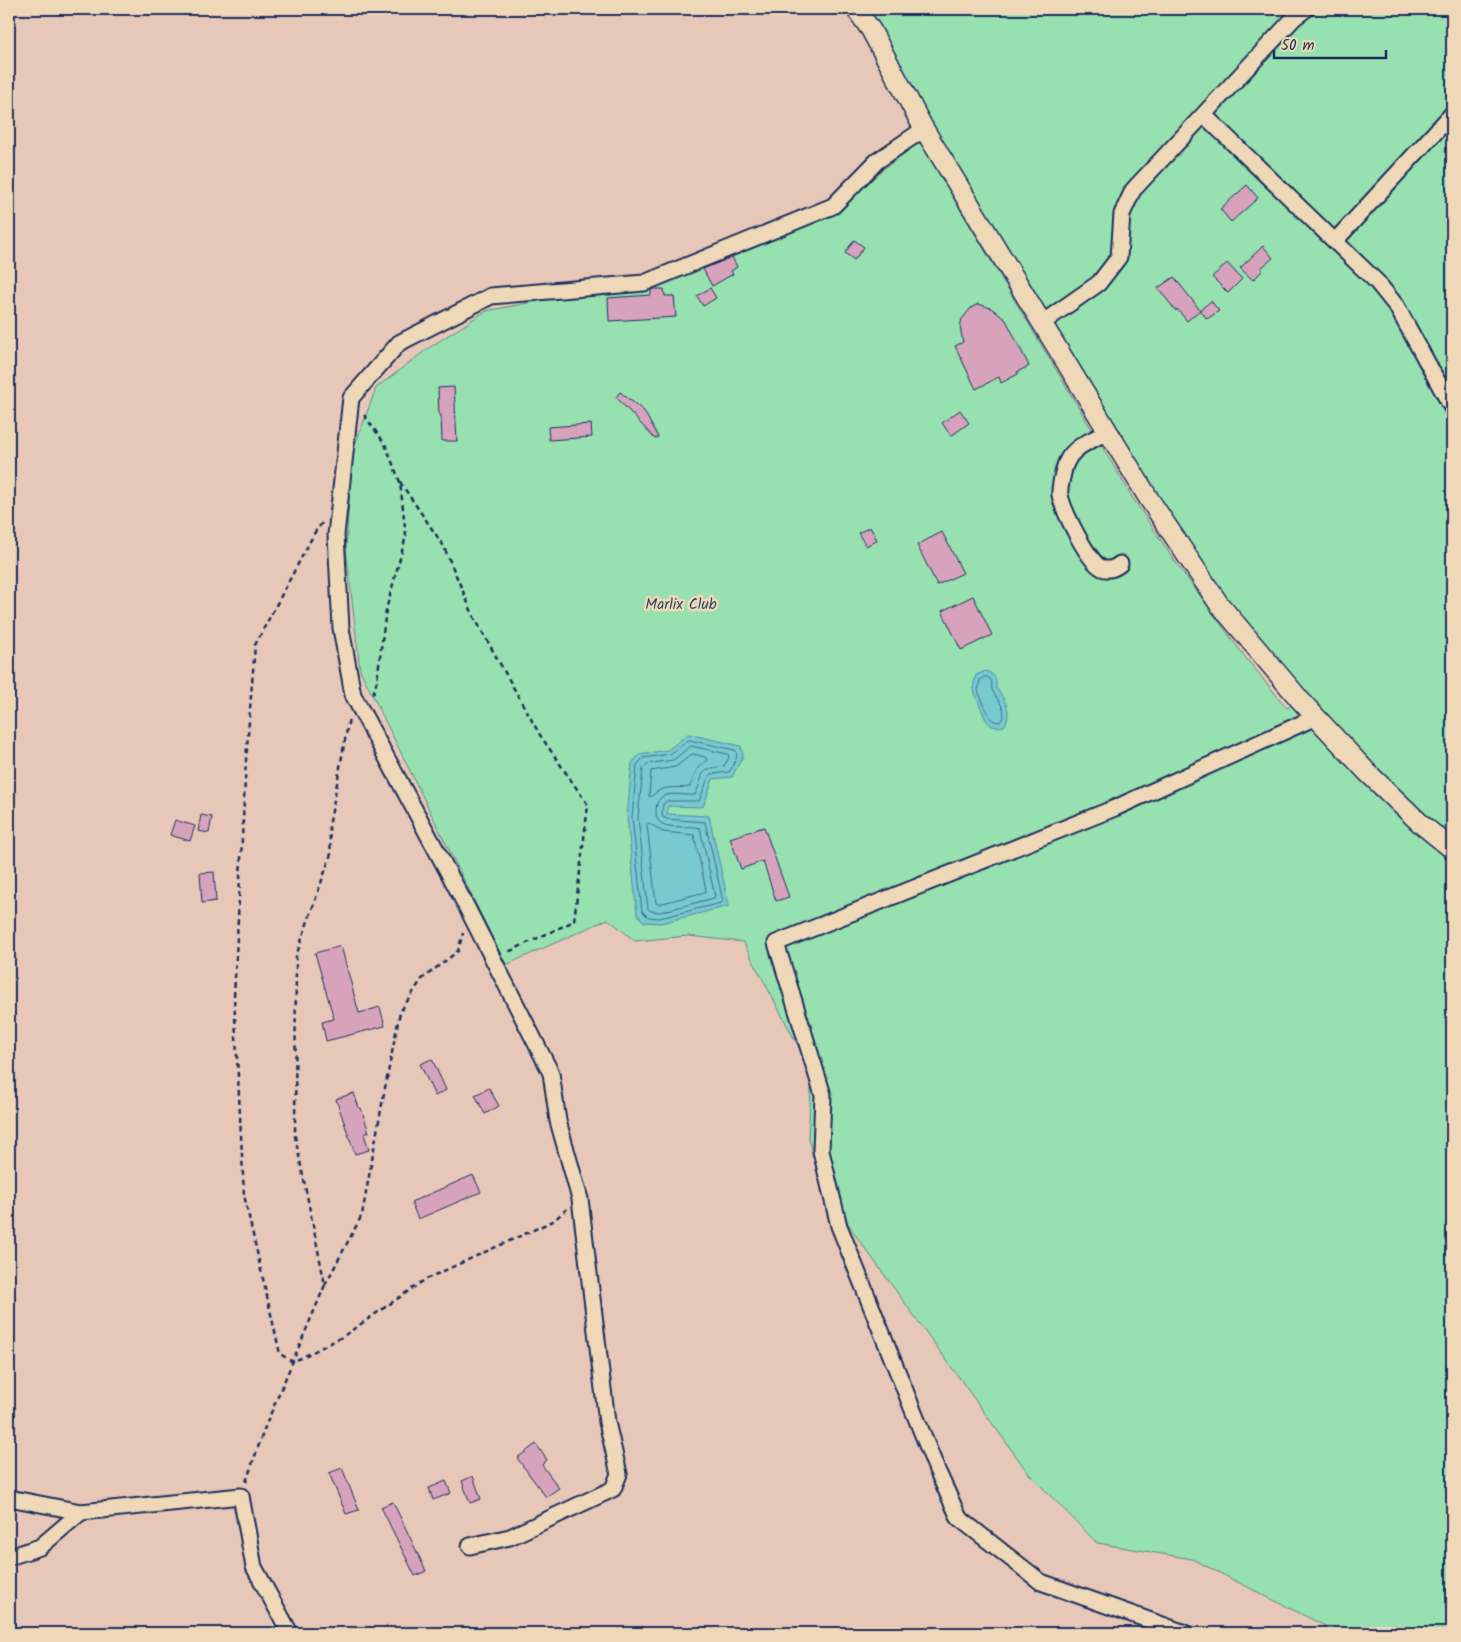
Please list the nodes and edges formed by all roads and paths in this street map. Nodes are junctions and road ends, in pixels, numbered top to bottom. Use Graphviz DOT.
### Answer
graph roads {
  1 [pos="856,9"];
  2 [pos="1306,9"];
  3 [pos="1452,114"];
  4 [pos="1204,115"];
  5 [pos="924,129"];
  6 [pos="1335,241"];
  7 [pos="1042,324"];
  8 [pos="351,398"];
  9 [pos="1452,408"];
  10 [pos="1108,432"];
  11 [pos="400,482"];
  12 [pos="325,519"];
  13 [pos="1120,564"];
  14 [pos="353,694"];
  15 [pos="1316,717"];
  16 [pos="366,719"];
  17 [pos="1452,849"];
  18 [pos="469,912"];
  19 [pos="493,959"];
  20 [pos="580,1199"];
  21 [pos="324,1285"];
  22 [pos="292,1362"];
  23 [pos="241,1496"];
  24 [pos="9,1498"];
  25 [pos="81,1512"];
  26 [pos="470,1546"];
  27 [pos="9,1557"];
  28 [pos="290,1633"];
  29 [pos="1184,1633"];
  1 -- 5 [label="main road"];
  2 -- 4 [label="street"];
  3 -- 6 [label="street"];
  4 -- 6 [label="street"];
  4 -- 7 [label="street"];
  5 -- 7 [label="main road"];
  5 -- 8 [label="street"];
  6 -- 9 [label="street"];
  7 -- 10 [label="main road"];
  8 -- 11 [label="path"];
  8 -- 14 [label="street"];
  10 -- 13 [label="street"];
  10 -- 15 [label="main road"];
  11 -- 16 [label="path"];
  11 -- 19 [label="path"];
  12 -- 22 [label="path"];
  14 -- 16 [label="street"];
  14 -- 21 [label="path"];
  15 -- 17 [label="main road"];
  15 -- 29 [label="street"];
  16 -- 18 [label="street"];
  18 -- 19 [label="street"];
  18 -- 21 [label="path"];
  19 -- 20 [label="street"];
  20 -- 22 [label="path"];
  20 -- 26 [label="street"];
  21 -- 22 [label="path"];
  22 -- 23 [label="path"];
  23 -- 25 [label="street"];
  23 -- 28 [label="street"];
  24 -- 25 [label="street"];
  25 -- 27 [label="street"];
}
